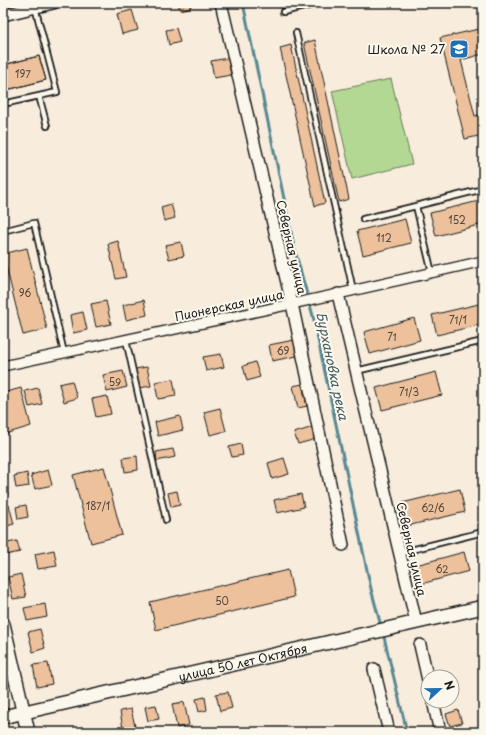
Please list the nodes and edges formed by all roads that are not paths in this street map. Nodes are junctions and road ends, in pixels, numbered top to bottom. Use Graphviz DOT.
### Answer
graph roads {
  1 [pos="221,3"];
  2 [pos="320,3"];
  3 [pos="44,5"];
  4 [pos="283,12"];
  5 [pos="3,15"];
  6 [pos="296,33"];
  7 [pos="39,96"];
  8 [pos="3,104"];
  9 [pos="46,126"];
  10 [pos="483,189"];
  11 [pos="416,206"];
  12 [pos="363,219"];
  13 [pos="3,231"];
  14 [pos="483,261"];
  15 [pos="432,273"];
  16 [pos="353,290"];
  17 [pos="338,294"];
  18 [pos="292,304"];
  19 [pos="126,340"];
  20 [pos="483,341"];
  21 [pos="64,353"];
  22 [pos="3,366"];
  23 [pos="356,371"];
  24 [pos="166,520"];
  25 [pos="483,532"];
  26 [pos="343,545"];
  27 [pos="399,553"];
  28 [pos="483,607"];
  29 [pos="416,622"];
  30 [pos="3,624"];
  31 [pos="420,645"];
  32 [pos="374,669"];
  33 [pos="425,669"];
  34 [pos="435,709"];
  35 [pos="23,713"];
  36 [pos="3,717"];
  37 [pos="28,732"];
  38 [pos="389,732"];
  39 [pos="440,732"];
  1 -- 18 [label="street, Северная улица"];
  2 -- 4 [label="lane"];
  3 -- 5 [label="street"];
  3 -- 7 [label="lane"];
  6 -- 16 [label="lane"];
  7 -- 8 [label="lane"];
  7 -- 9 [label="lane"];
  10 -- 11 [label="lane"];
  11 -- 12 [label="lane"];
  11 -- 15 [label="lane"];
  13 -- 21 [label="lane"];
  14 -- 15 [label="street, Пионерская улица"];
  15 -- 16 [label="street, Пионерская улица"];
  16 -- 17 [label="street, Пионерская улица"];
  17 -- 18 [label="street, Пионерская улица"];
  17 -- 23 [label="street, Северная улица"];
  18 -- 19 [label="street, Пионерская улица"];
  18 -- 26 [label="street, Северная улица"];
  19 -- 21 [label="street, Пионерская улица"];
  19 -- 24 [label="lane"];
  20 -- 23 [label="lane"];
  21 -- 22 [label="street, Пионерская улица"];
  23 -- 27 [label="street, Северная улица"];
  25 -- 27 [label="lane"];
  27 -- 29 [label="street, Северная улица"];
  28 -- 29 [label="main road, улица 50 лет Октября"];
  29 -- 35 [label="main road, улица 50 лет Октября"];
  30 -- 35 [label="main road"];
  31 -- 33 [label="street"];
  32 -- 38 [label="street"];
  34 -- 39 [label="street"];
  35 -- 36 [label="main road, улица 50 лет Октября"];
  35 -- 37 [label="main road"];
}
